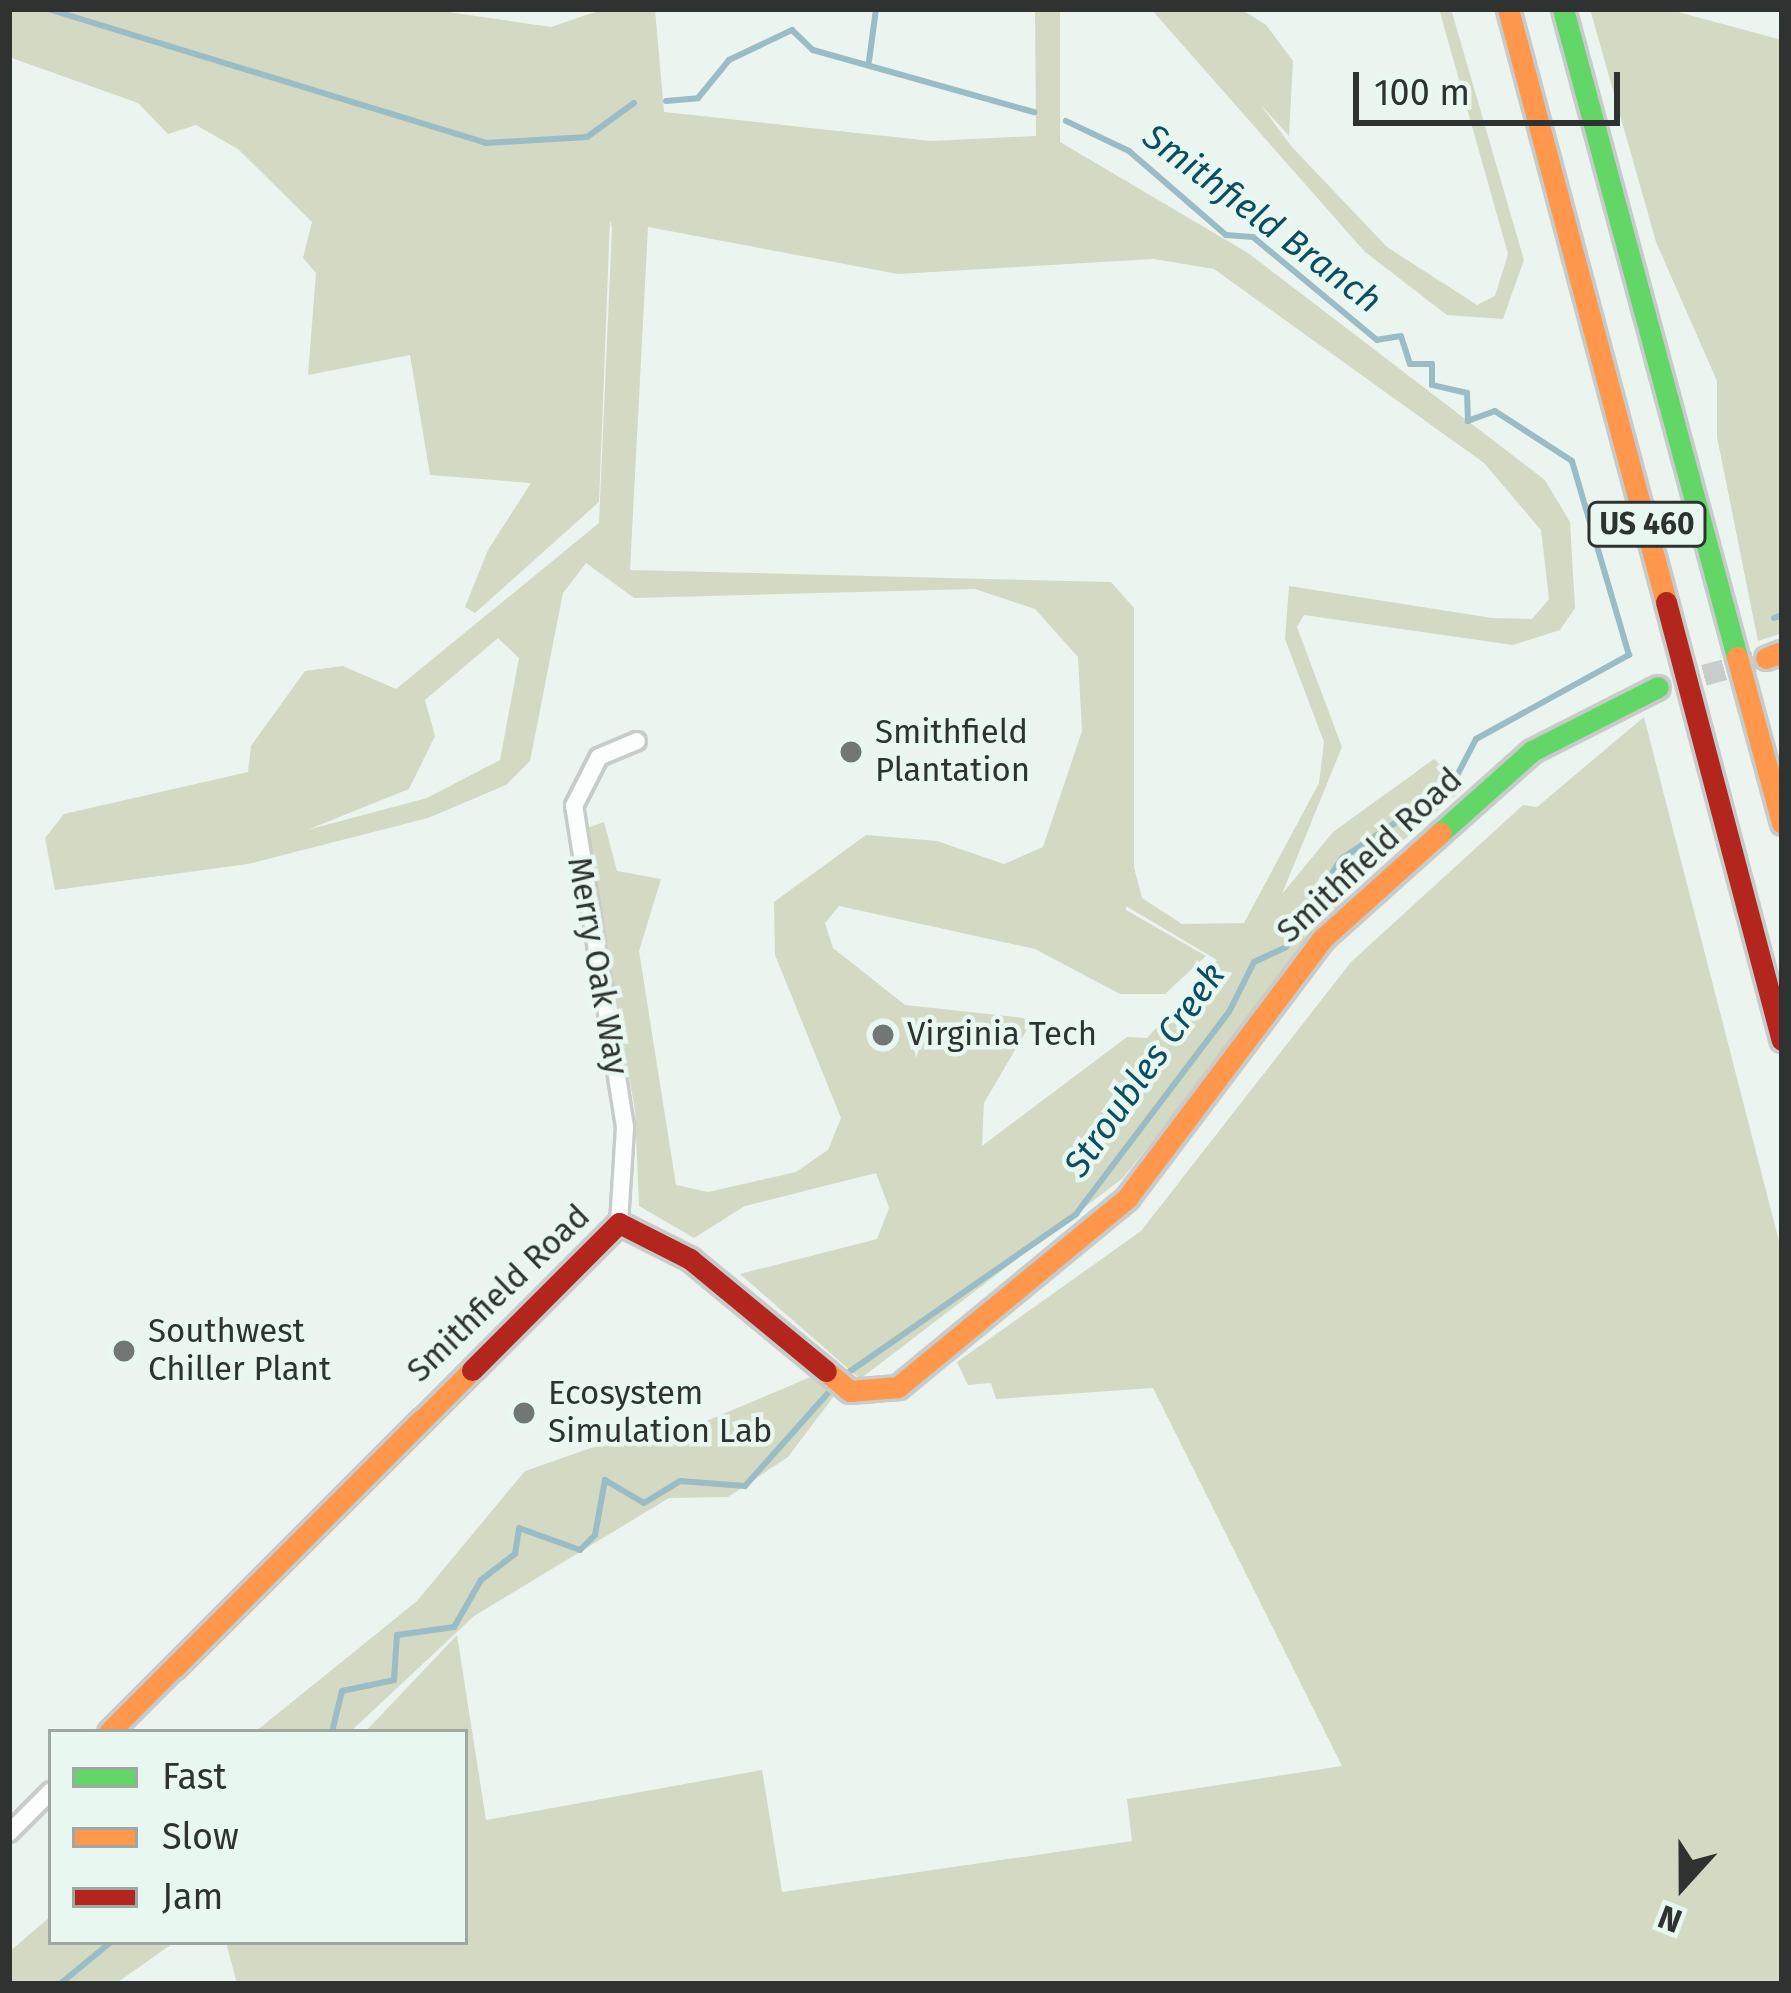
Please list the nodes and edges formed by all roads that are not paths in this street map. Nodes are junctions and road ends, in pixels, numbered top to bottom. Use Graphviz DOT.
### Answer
graph roads {
  1 [pos="1508,9"];
  2 [pos="1563,9"];
  3 [pos="1658,687"];
  4 [pos="637,741"];
  5 [pos="1782,823"];
  6 [pos="1782,1040"];
  7 [pos="620,1223"];
  8 [pos="113,1729"];
  9 [pos="48,1794"];
  10 [pos="9,1833"];
  1 -- 6 [label="main road, US 460"];
  2 -- 5 [label="main road, US 460"];
  3 -- 7 [label="main road, Smithfield Road"];
  4 -- 7 [label="street, Merry Oak Way"];
  7 -- 8 [label="main road, Smithfield Road"];
  9 -- 10 [label="street"];
}
